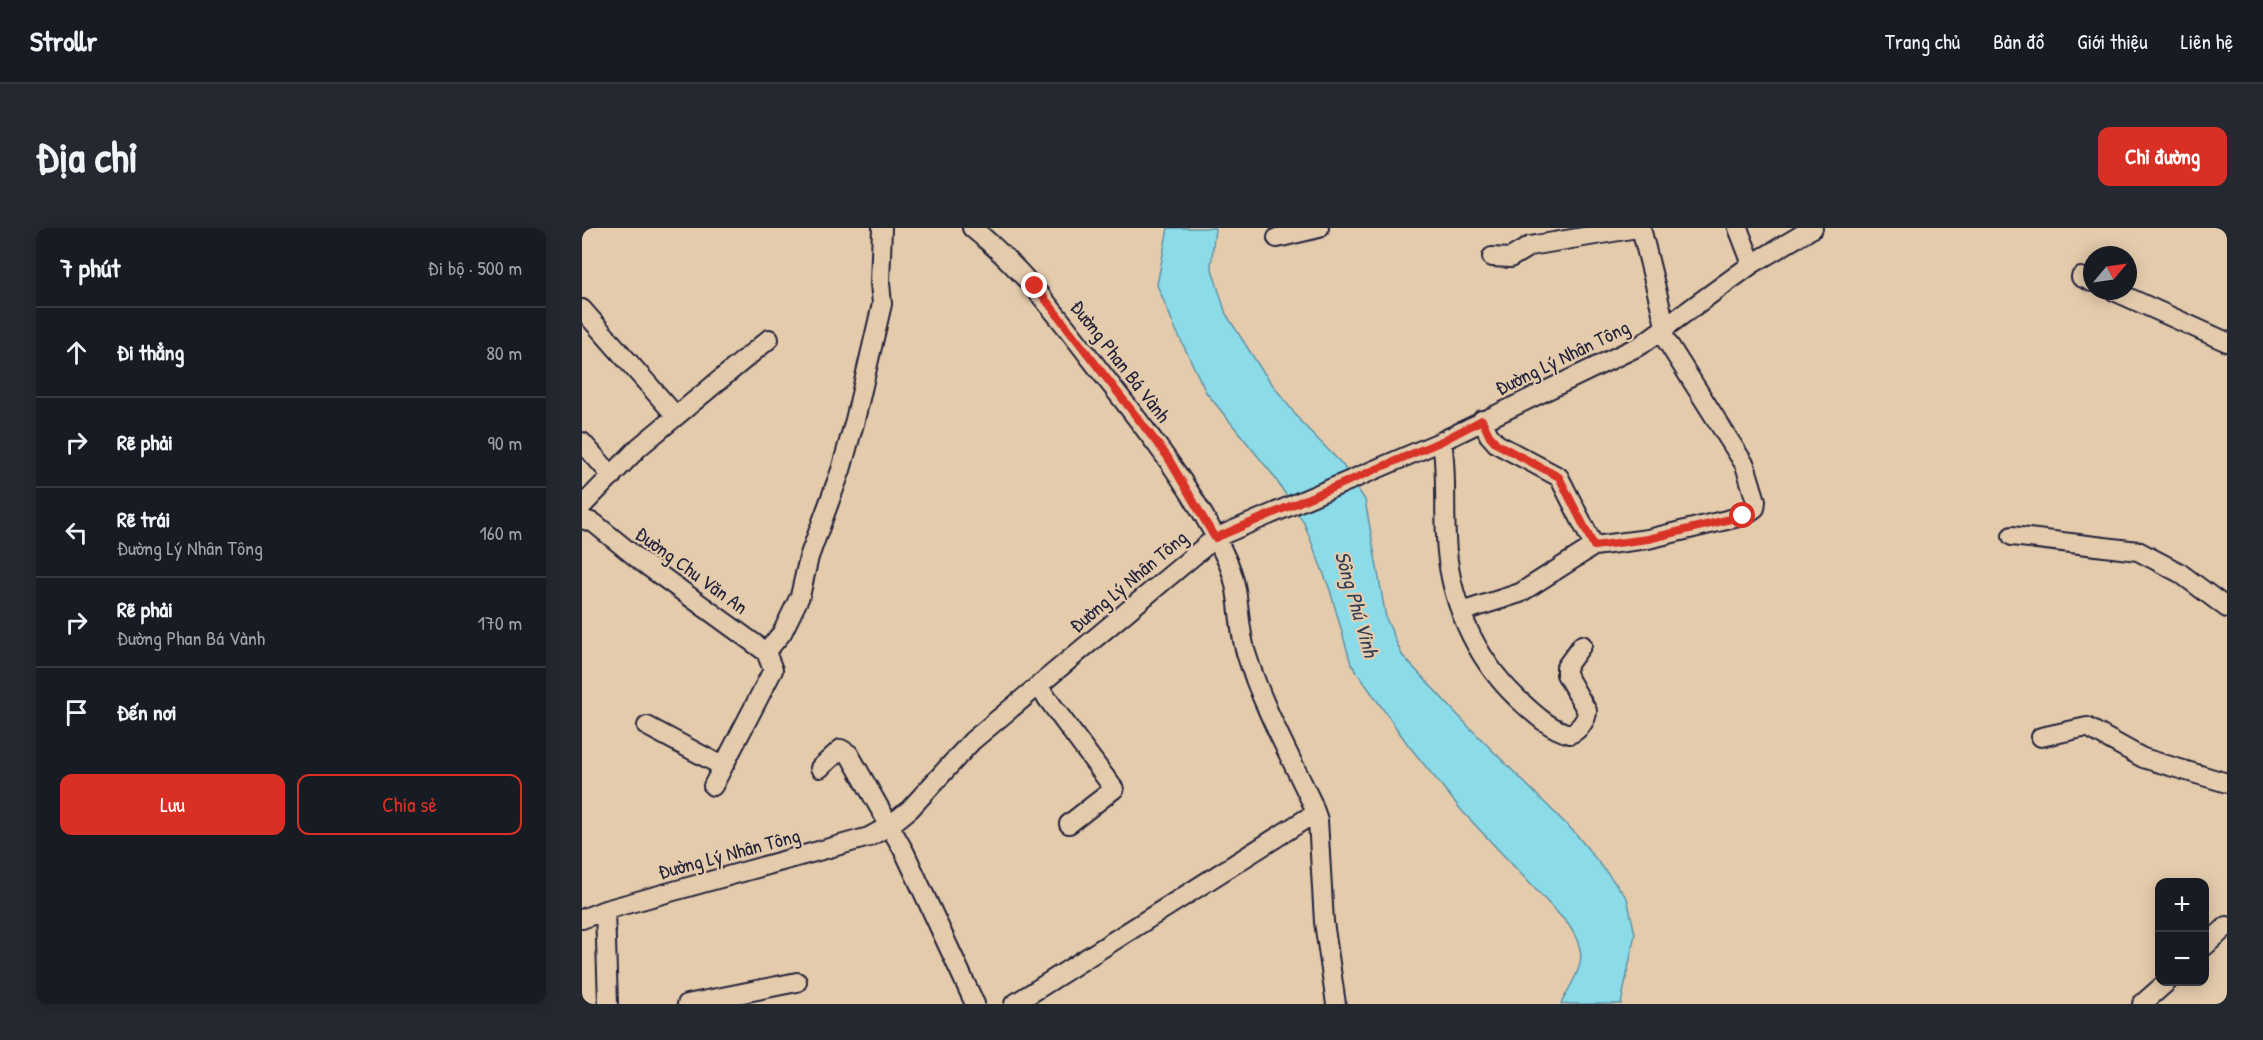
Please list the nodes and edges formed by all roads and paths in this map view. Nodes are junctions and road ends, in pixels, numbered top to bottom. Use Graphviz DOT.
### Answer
graph roads {
  1 [pos="882,228"];
  2 [pos="972,228"];
  3 [pos="1319,228"];
  4 [pos="1639,228"];
  5 [pos="1738,228"];
  6 [pos="1811,229"];
  7 [pos="1277,238"];
  8 [pos="1492,257"];
  9 [pos="1752,264"];
  10 [pos="2134,300"];
  11 [pos="582,309"];
  12 [pos="1664,331"];
  13 [pos="769,339"];
  14 [pos="2227,342"];
  15 [pos="676,416"];
  16 [pos="1482,420"];
  17 [pos="1442,441"];
  18 [pos="582,442"];
  19 [pos="612,476"];
  20 [pos="582,506"];
  21 [pos="582,519"];
  22 [pos="2012,536"];
  23 [pos="1215,538"];
  24 [pos="1594,546"];
  25 [pos="2227,608"];
  26 [pos="1461,612"];
  27 [pos="1582,645"];
  28 [pos="768,657"];
  29 [pos="1038,686"];
  30 [pos="646,726"];
  31 [pos="2042,737"];
  32 [pos="722,766"];
  33 [pos="820,768"];
  34 [pos="2227,783"];
  35 [pos="713,786"];
  36 [pos="1315,813"];
  37 [pos="1069,824"];
  38 [pos="890,826"];
  39 [pos="605,910"];
  40 [pos="582,919"];
  41 [pos="2227,926"];
  42 [pos="2209,943"];
  43 [pos="797,982"];
  44 [pos="2162,986"];
  45 [pos="608,1004"];
  46 [pos="687,1004"];
  47 [pos="975,1004"];
  48 [pos="1014,1004"];
  49 [pos="1336,1004"];
  50 [pos="2142,1004"];
  1 -- 28 [label="street"];
  2 -- 23 [label="street, Đường Phan Bá Vành"];
  3 -- 7 [label="street"];
  4 -- 8 [label="street"];
  4 -- 12 [label="street"];
  5 -- 9 [label="street"];
  6 -- 9 [label="street, Đường Lý Nhân Tông"];
  9 -- 12 [label="street, Đường Lý Nhân Tông"];
  10 -- 14 [label="street"];
  11 -- 15 [label="street"];
  12 -- 16 [label="street, Đường Lý Nhân Tông"];
  12 -- 24 [label="street"];
  13 -- 15 [label="street"];
  15 -- 19 [label="street"];
  16 -- 17 [label="street, Đường Lý Nhân Tông"];
  16 -- 24 [label="street"];
  17 -- 23 [label="street, Đường Lý Nhân Tông"];
  17 -- 26 [label="street"];
  18 -- 19 [label="street"];
  19 -- 20 [label="street"];
  21 -- 28 [label="street, Đường Chu Văn An"];
  22 -- 25 [label="street"];
  23 -- 29 [label="street, Đường Lý Nhân Tông"];
  23 -- 36 [label="street, Đường Phan Bá Vành"];
  24 -- 26 [label="street"];
  26 -- 27 [label="street"];
  28 -- 32 [label="street"];
  29 -- 37 [label="street"];
  29 -- 38 [label="street, Đường Lý Nhân Tông"];
  30 -- 32 [label="street"];
  31 -- 34 [label="street"];
  32 -- 35 [label="street"];
  33 -- 38 [label="street"];
  36 -- 48 [label="street"];
  36 -- 49 [label="street, Đường Phan Bá Vành"];
  38 -- 39 [label="street, Đường Lý Nhân Tông"];
  38 -- 47 [label="street"];
  39 -- 40 [label="street, Đường Lý Nhân Tông"];
  39 -- 45 [label="street"];
  41 -- 42 [label="street"];
  43 -- 46 [label="street"];
  44 -- 50 [label="street"];
}
